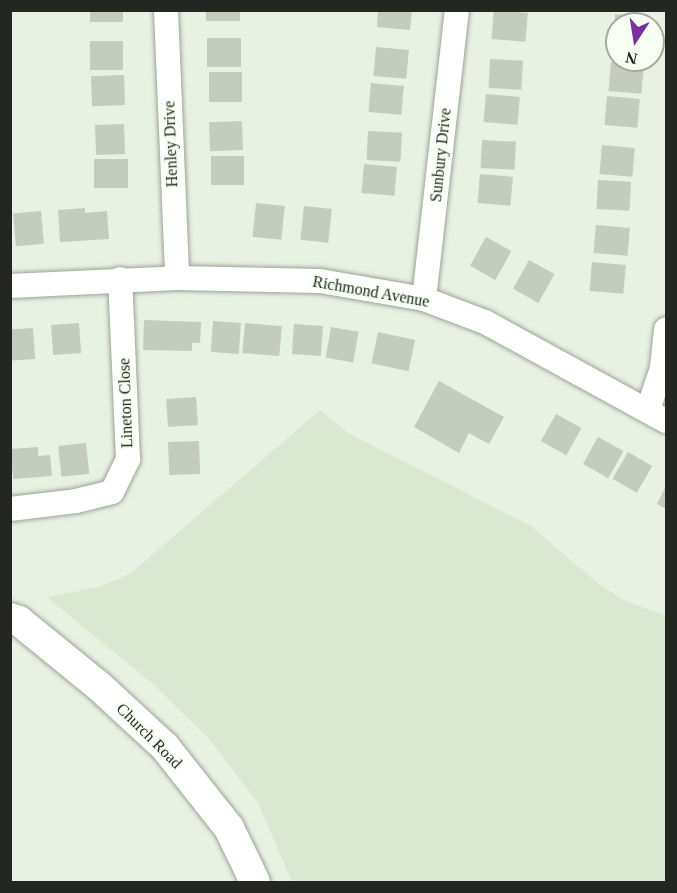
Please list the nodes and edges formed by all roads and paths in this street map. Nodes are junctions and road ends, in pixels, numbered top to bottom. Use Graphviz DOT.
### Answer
graph roads {
  1 [pos="166,10"];
  2 [pos="457,10"];
  3 [pos="177,278"];
  4 [pos="120,279"];
  5 [pos="10,286"];
  6 [pos="424,299"];
  7 [pos="666,329"];
  8 [pos="657,415"];
  9 [pos="10,509"];
  10 [pos="10,618"];
  11 [pos="255,882"];
  1 -- 3 [label="street, Henley Drive"];
  2 -- 6 [label="street, Sunbury Drive"];
  3 -- 4 [label="street, Richmond Avenue"];
  3 -- 6 [label="street, Richmond Avenue"];
  4 -- 5 [label="street, Richmond Avenue"];
  4 -- 9 [label="street, Lineton Close"];
  6 -- 8 [label="street, Richmond Avenue"];
  7 -- 8 [label="street"];
  10 -- 11 [label="street, Church Road"];
}
